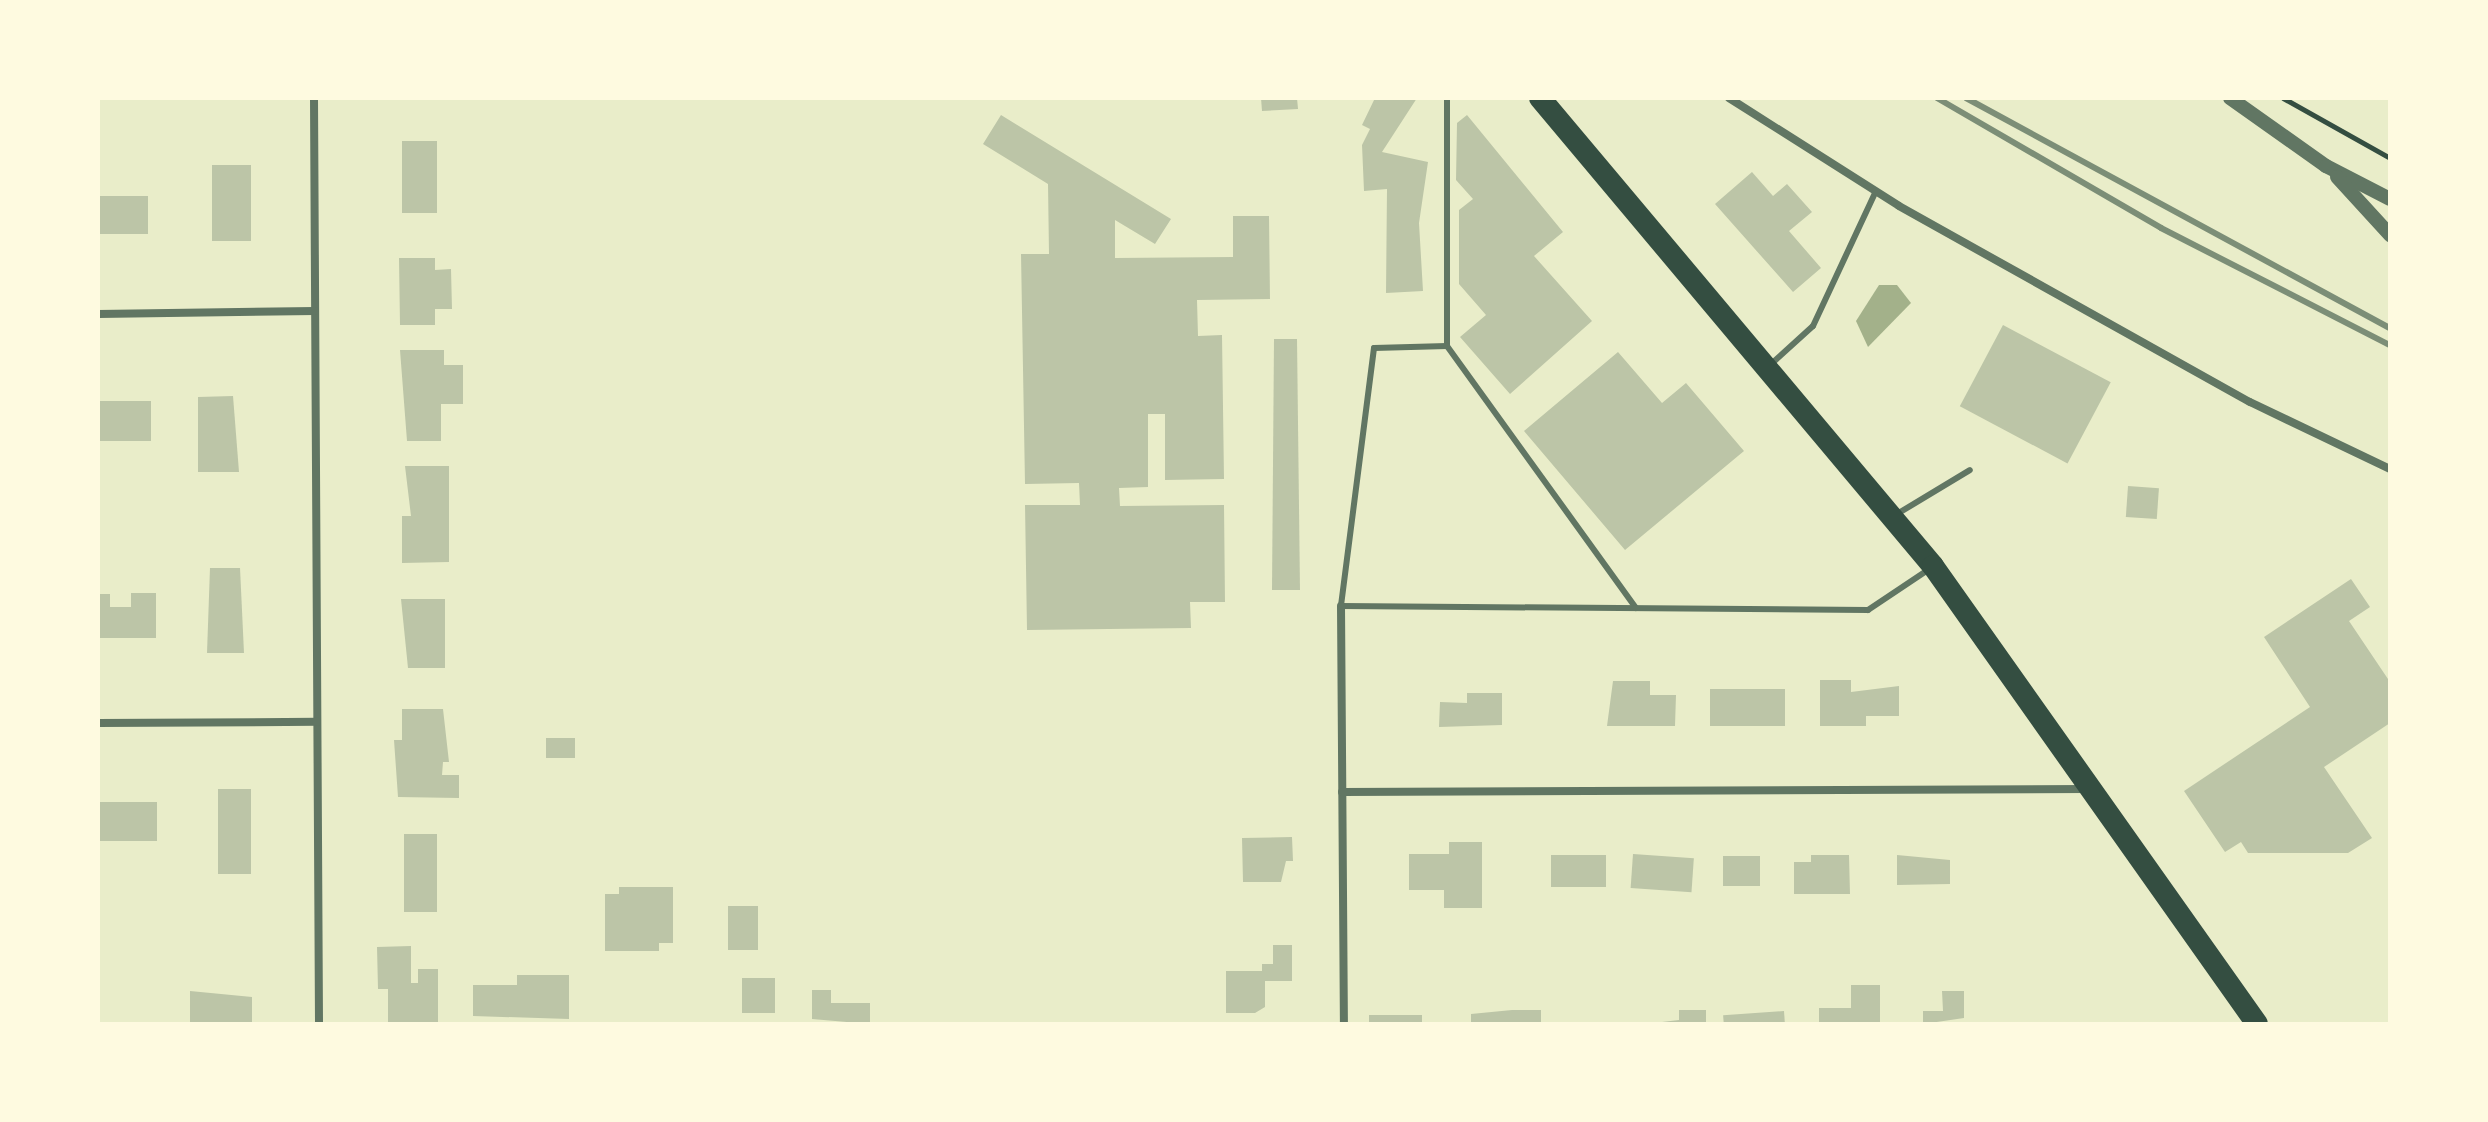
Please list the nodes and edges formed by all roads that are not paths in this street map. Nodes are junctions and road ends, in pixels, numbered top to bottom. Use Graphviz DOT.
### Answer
graph roads {
  1 [pos="314,98"];
  2 [pos="1447,98"];
  3 [pos="1540,98"];
  4 [pos="1729,98"];
  5 [pos="2230,98"];
  6 [pos="2326,166"];
  7 [pos="1876,191"];
  8 [pos="2390,199"];
  9 [pos="2390,235"];
  10 [pos="315,311"];
  11 [pos="98,314"];
  12 [pos="1447,346"];
  13 [pos="1770,365"];
  14 [pos="2390,469"];
  15 [pos="1970,470"];
  16 [pos="1894,516"];
  17 [pos="1933,566"];
  18 [pos="1341,606"];
  19 [pos="1636,608"];
  20 [pos="317,722"];
  21 [pos="98,723"];
  22 [pos="2097,789"];
  23 [pos="1342,792"];
  24 [pos="319,1024"];
  25 [pos="1344,1024"];
  26 [pos="2257,1024"];
  1 -- 10 [label="street"];
  2 -- 12 [label="lane"];
  3 -- 13 [label="highway"];
  4 -- 7 [label="street"];
  5 -- 6 [label="street"];
  6 -- 8 [label="street"];
  6 -- 9 [label="street"];
  7 -- 13 [label="lane"];
  7 -- 14 [label="street"];
  10 -- 11 [label="street"];
  10 -- 20 [label="street"];
  12 -- 18 [label="lane"];
  12 -- 19 [label="lane"];
  13 -- 16 [label="highway"];
  15 -- 16 [label="lane"];
  16 -- 17 [label="highway"];
  17 -- 19 [label="lane"];
  17 -- 22 [label="highway"];
  18 -- 19 [label="lane"];
  18 -- 23 [label="street"];
  20 -- 21 [label="street"];
  20 -- 24 [label="street"];
  22 -- 23 [label="street"];
  22 -- 26 [label="highway"];
  23 -- 25 [label="street"];
}
